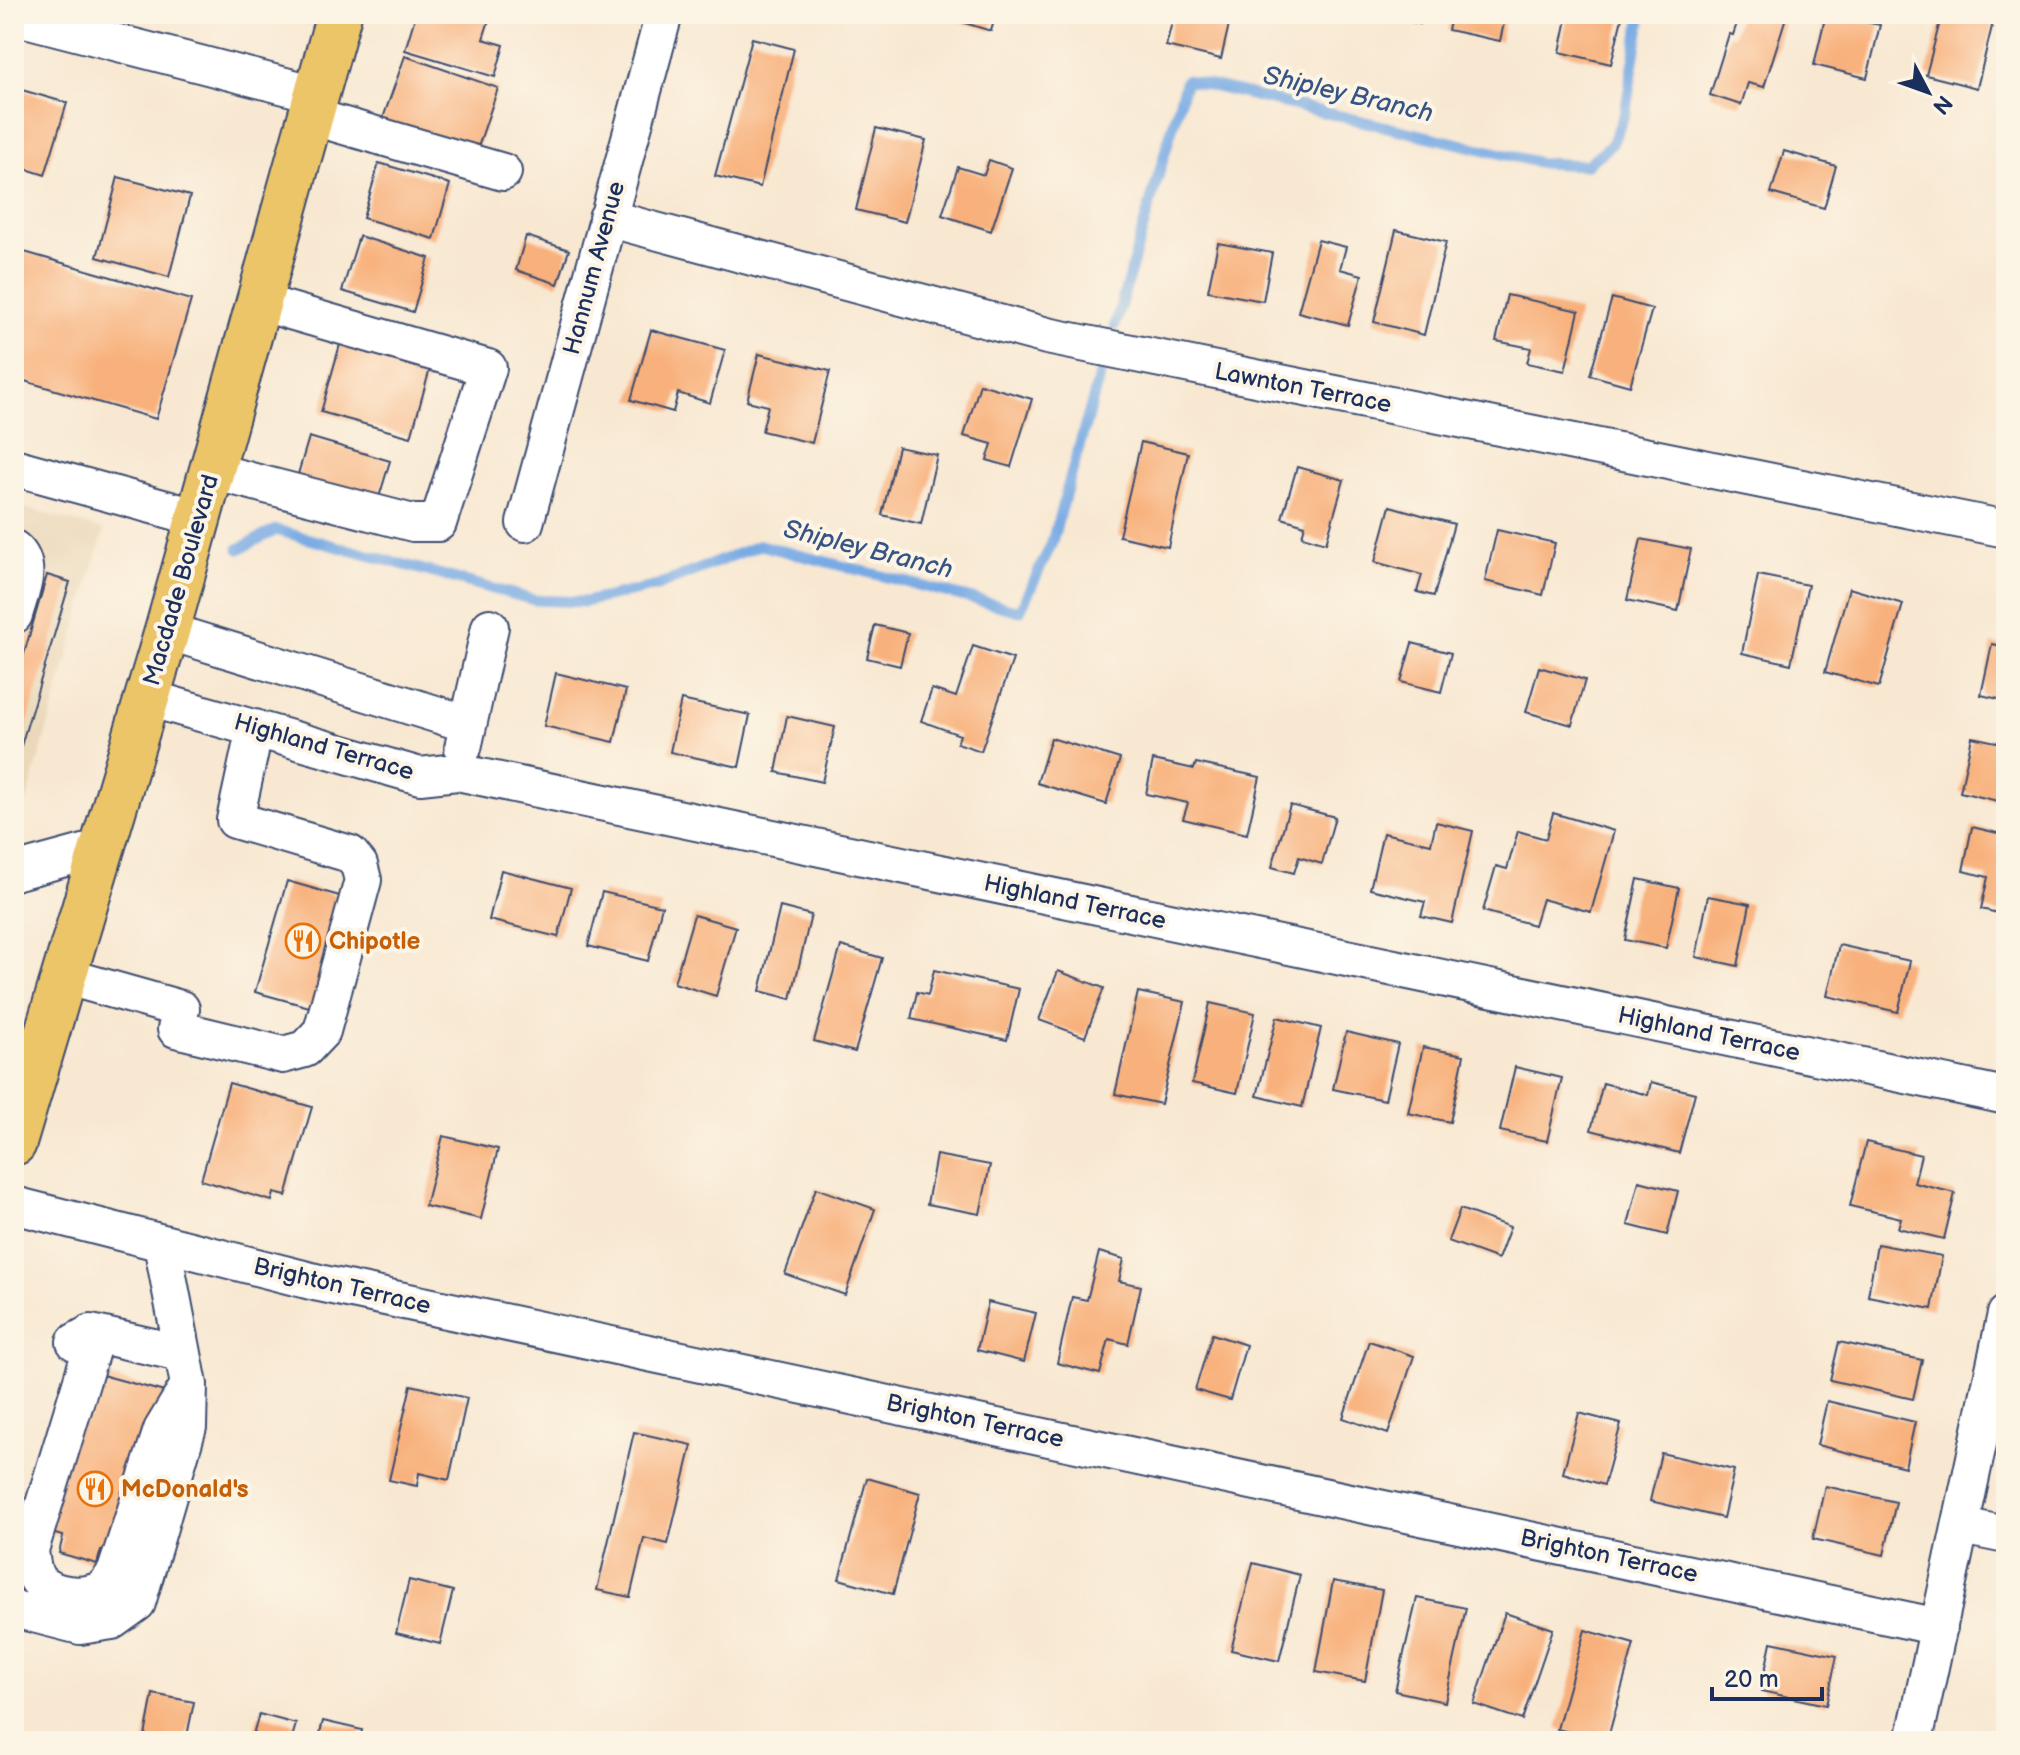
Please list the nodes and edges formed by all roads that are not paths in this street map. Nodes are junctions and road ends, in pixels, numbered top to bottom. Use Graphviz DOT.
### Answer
graph roads {
  1 [pos="339,14"];
  2 [pos="664,14"];
  3 [pos="14,16"];
  4 [pos="313,105"];
  5 [pos="503,172"];
  6 [pos="607,218"];
  7 [pos="259,302"];
  8 [pos="14,467"];
  9 [pos="212,471"];
  10 [pos="199,518"];
  11 [pos="525,523"];
  12 [pos="2006,529"];
  13 [pos="14,549"];
  14 [pos="14,615"];
  15 [pos="490,627"];
  16 [pos="167,631"];
  17 [pos="148,698"];
  18 [pos="468,724"];
  19 [pos="255,728"];
  20 [pos="457,772"];
  21 [pos="102,848"];
  22 [pos="14,872"];
  23 [pos="64,976"];
  24 [pos="2006,1096"];
  25 [pos="14,1143"];
  26 [pos="14,1205"];
  27 [pos="162,1244"];
  28 [pos="2006,1314"];
  29 [pos="96,1334"];
  30 [pos="184,1369"];
  31 [pos="1962,1526"];
  32 [pos="2006,1535"];
  33 [pos="14,1554"];
  34 [pos="14,1609"];
  35 [pos="1939,1627"];
  36 [pos="1914,1741"];
  1 -- 4 [label="main road, Macdade Boulevard"];
  2 -- 6 [label="street, Hannum Avenue"];
  3 -- 4 [label="street"];
  4 -- 5 [label="street"];
  4 -- 7 [label="main road, Macdade Boulevard"];
  6 -- 11 [label="street, Hannum Avenue"];
  6 -- 12 [label="street, Lawnton Terrace"];
  7 -- 9 [label="main road, Macdade Boulevard"];
  7 -- 9 [label="street"];
  8 -- 10 [label="street"];
  9 -- 10 [label="main road, Macdade Boulevard"];
  10 -- 16 [label="main road, Macdade Boulevard"];
  13 -- 14 [label="street"];
  15 -- 18 [label="street"];
  16 -- 17 [label="main road, Macdade Boulevard"];
  16 -- 18 [label="street"];
  17 -- 19 [label="street, Highland Terrace"];
  17 -- 21 [label="main road, Macdade Boulevard"];
  18 -- 20 [label="street"];
  19 -- 20 [label="street, Highland Terrace"];
  19 -- 23 [label="street"];
  20 -- 24 [label="street, Highland Terrace"];
  21 -- 22 [label="street"];
  21 -- 23 [label="main road, Macdade Boulevard"];
  23 -- 25 [label="main road, Macdade Boulevard"];
  26 -- 27 [label="street, Brighton Terrace"];
  27 -- 30 [label="street"];
  27 -- 35 [label="street, Brighton Terrace"];
  28 -- 31 [label="street"];
  29 -- 30 [label="street"];
  29 -- 30 [label="street"];
  29 -- 33 [label="street"];
  30 -- 34 [label="street"];
  31 -- 32 [label="street"];
  31 -- 35 [label="street"];
  35 -- 36 [label="street"];
}
